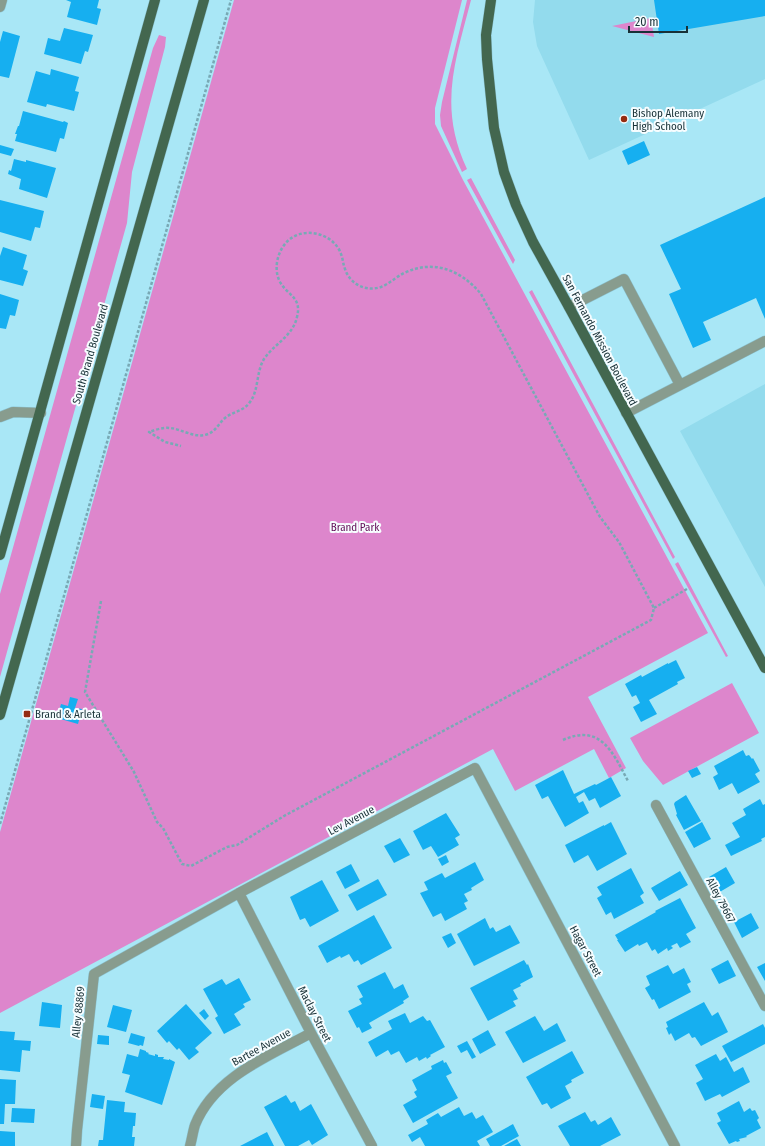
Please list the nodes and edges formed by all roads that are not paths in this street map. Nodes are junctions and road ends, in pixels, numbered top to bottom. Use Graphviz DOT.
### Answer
graph roads {
  1 [pos="2,0"];
  2 [pos="155,0"];
  3 [pos="204,0"];
  4 [pos="491,0"];
  5 [pos="0,7"];
  6 [pos="569,308"];
  7 [pos="765,341"];
  8 [pos="680,385"];
  9 [pos="41,413"];
  10 [pos="626,413"];
  11 [pos="0,417"];
  12 [pos="0,556"];
  13 [pos="765,668"];
  14 [pos="0,715"];
  15 [pos="475,768"];
  16 [pos="656,805"];
  17 [pos="239,893"];
  18 [pos="765,1006"];
  19 [pos="311,1033"];
  20 [pos="76,1146"];
  21 [pos="190,1146"];
  22 [pos="372,1146"];
  23 [pos="675,1146"];
  1 -- 5 [label="street"];
  2 -- 9 [label="main road"];
  3 -- 14 [label="main road, South Brand Boulevard"];
  4 -- 6 [label="main road, San Fernando Mission Boulevard"];
  6 -- 8 [label="street"];
  6 -- 10 [label="main road, San Fernando Mission Boulevard"];
  7 -- 8 [label="street"];
  8 -- 10 [label="street"];
  9 -- 11 [label="street"];
  9 -- 12 [label="main road"];
  10 -- 13 [label="main road, San Fernando Mission Boulevard"];
  15 -- 17 [label="street, Lev Avenue"];
  15 -- 23 [label="street, Hagar Street"];
  16 -- 18 [label="street, Alley 79667"];
  17 -- 19 [label="street, Maclay Street"];
  17 -- 20 [label="street, Alley 88869"];
  19 -- 21 [label="street, Bartee Avenue"];
  19 -- 22 [label="street, Maclay Street"];
}
